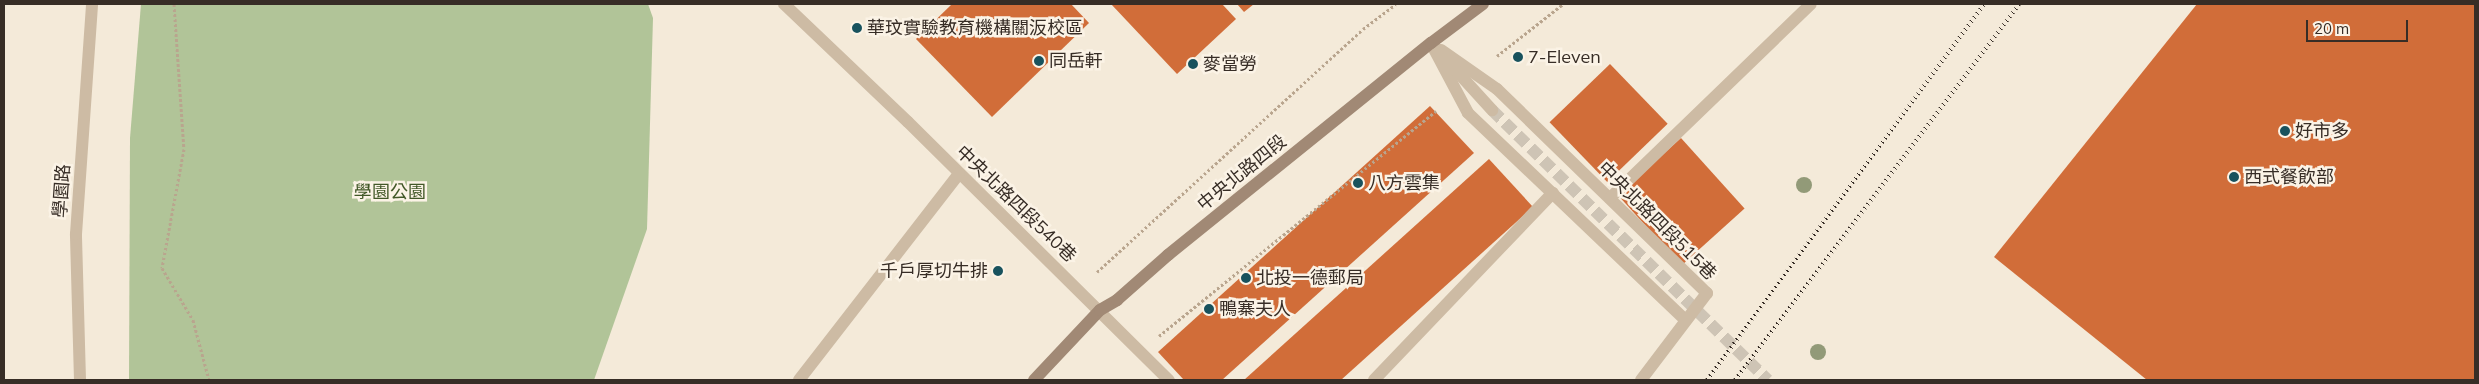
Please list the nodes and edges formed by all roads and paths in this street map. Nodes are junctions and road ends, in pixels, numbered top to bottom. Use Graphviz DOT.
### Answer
graph roads {
  1 [pos="92,4"];
  2 [pos="174,4"];
  3 [pos="784,4"];
  4 [pos="1396,4"];
  5 [pos="1482,4"];
  6 [pos="1563,4"];
  7 [pos="1811,4"];
  8 [pos="1431,43"];
  9 [pos="1497,56"];
  10 [pos="1492,110"];
  11 [pos="1436,111"];
  12 [pos="959,174"];
  13 [pos="1553,193"];
  14 [pos="1610,198"];
  15 [pos="1097,272"];
  16 [pos="1100,310"];
  17 [pos="1685,320"];
  18 [pos="1156,338"];
  19 [pos="80,380"];
  20 [pos="209,380"];
  21 [pos="799,380"];
  22 [pos="1034,380"];
  23 [pos="1170,380"];
  24 [pos="1374,380"];
  25 [pos="1641,380"];
  1 -- 19 [label="street, 學園路"];
  2 -- 20 [label="path"];
  3 -- 12 [label="street, 中央北路四段540巷"];
  4 -- 15 [label="path"];
  5 -- 8 [label="street, 中央北路四段"];
  6 -- 9 [label="path"];
  7 -- 14 [label="street"];
  8 -- 10 [label="street"];
  8 -- 13 [label="street"];
  8 -- 14 [label="street, 中央北路四段515巷"];
  8 -- 16 [label="street, 中央北路四段"];
  11 -- 18 [label="path"];
  12 -- 16 [label="street, 中央北路四段540巷"];
  12 -- 21 [label="street"];
  13 -- 17 [label="street"];
  13 -- 24 [label="street"];
  14 -- 17 [label="street, 中央北路四段515巷"];
  16 -- 22 [label="street, 中央北路四段"];
  16 -- 23 [label="street, 中央北路四段540巷"];
  17 -- 25 [label="street"];
}
